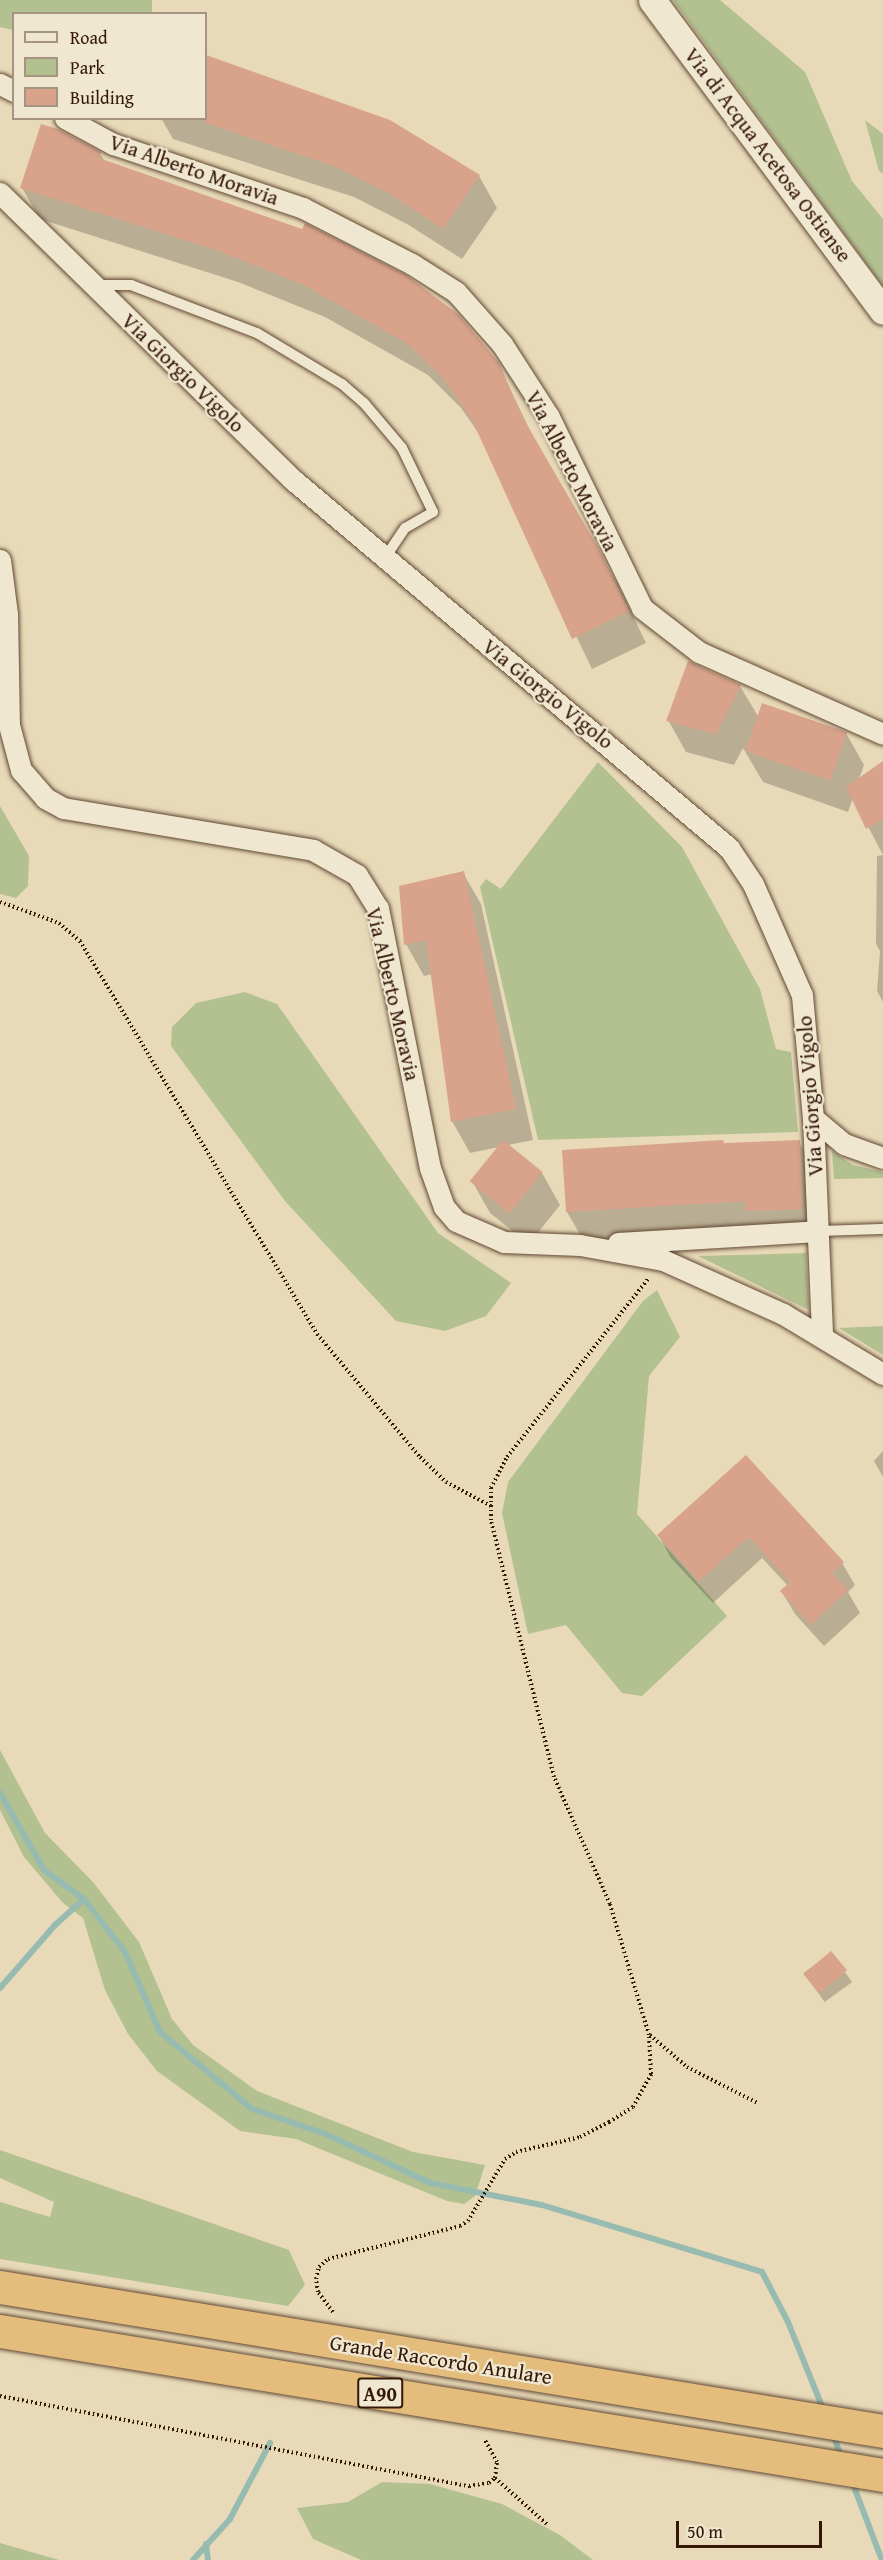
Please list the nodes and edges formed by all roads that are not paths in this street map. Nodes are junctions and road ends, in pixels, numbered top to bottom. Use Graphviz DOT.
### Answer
graph roads {
  1 [pos="652,0"];
  2 [pos="69,120"];
  3 [pos="0,193"];
  4 [pos="93,285"];
  5 [pos="883,311"];
  6 [pos="384,559"];
  7 [pos="0,560"];
  8 [pos="883,734"];
  9 [pos="813,1118"];
  10 [pos="883,1158"];
  11 [pos="883,1229"];
  12 [pos="818,1231"];
  13 [pos="580,1245"];
  14 [pos="822,1335"];
  15 [pos="883,1374"];
  16 [pos="0,2287"];
  17 [pos="0,2331"];
  18 [pos="883,2431"];
  19 [pos="883,2475"];
  1 -- 5 [label="street, Via di Acqua Acetosa Ostiense"];
  2 -- 8 [label="street, Via Alberto Moravia"];
  3 -- 4 [label="street, Via Giorgio Vigolo"];
  4 -- 6 [label="street, Via Giorgio Vigolo"];
  4 -- 6 [label="lane"];
  6 -- 9 [label="street, Via Giorgio Vigolo"];
  7 -- 13 [label="street, Via Alberto Moravia"];
  9 -- 10 [label="street"];
  9 -- 12 [label="street, Via Giorgio Vigolo"];
  11 -- 12 [label="lane"];
  12 -- 13 [label="street"];
  12 -- 14 [label="street, Via Giorgio Vigolo"];
  13 -- 14 [label="street, Via Alberto Moravia"];
  14 -- 15 [label="street, Via Alberto Moravia"];
  16 -- 18 [label="highway, Grande Raccordo Anulare / A90"];
  17 -- 19 [label="highway, Grande Raccordo Anulare / A90"];
}
